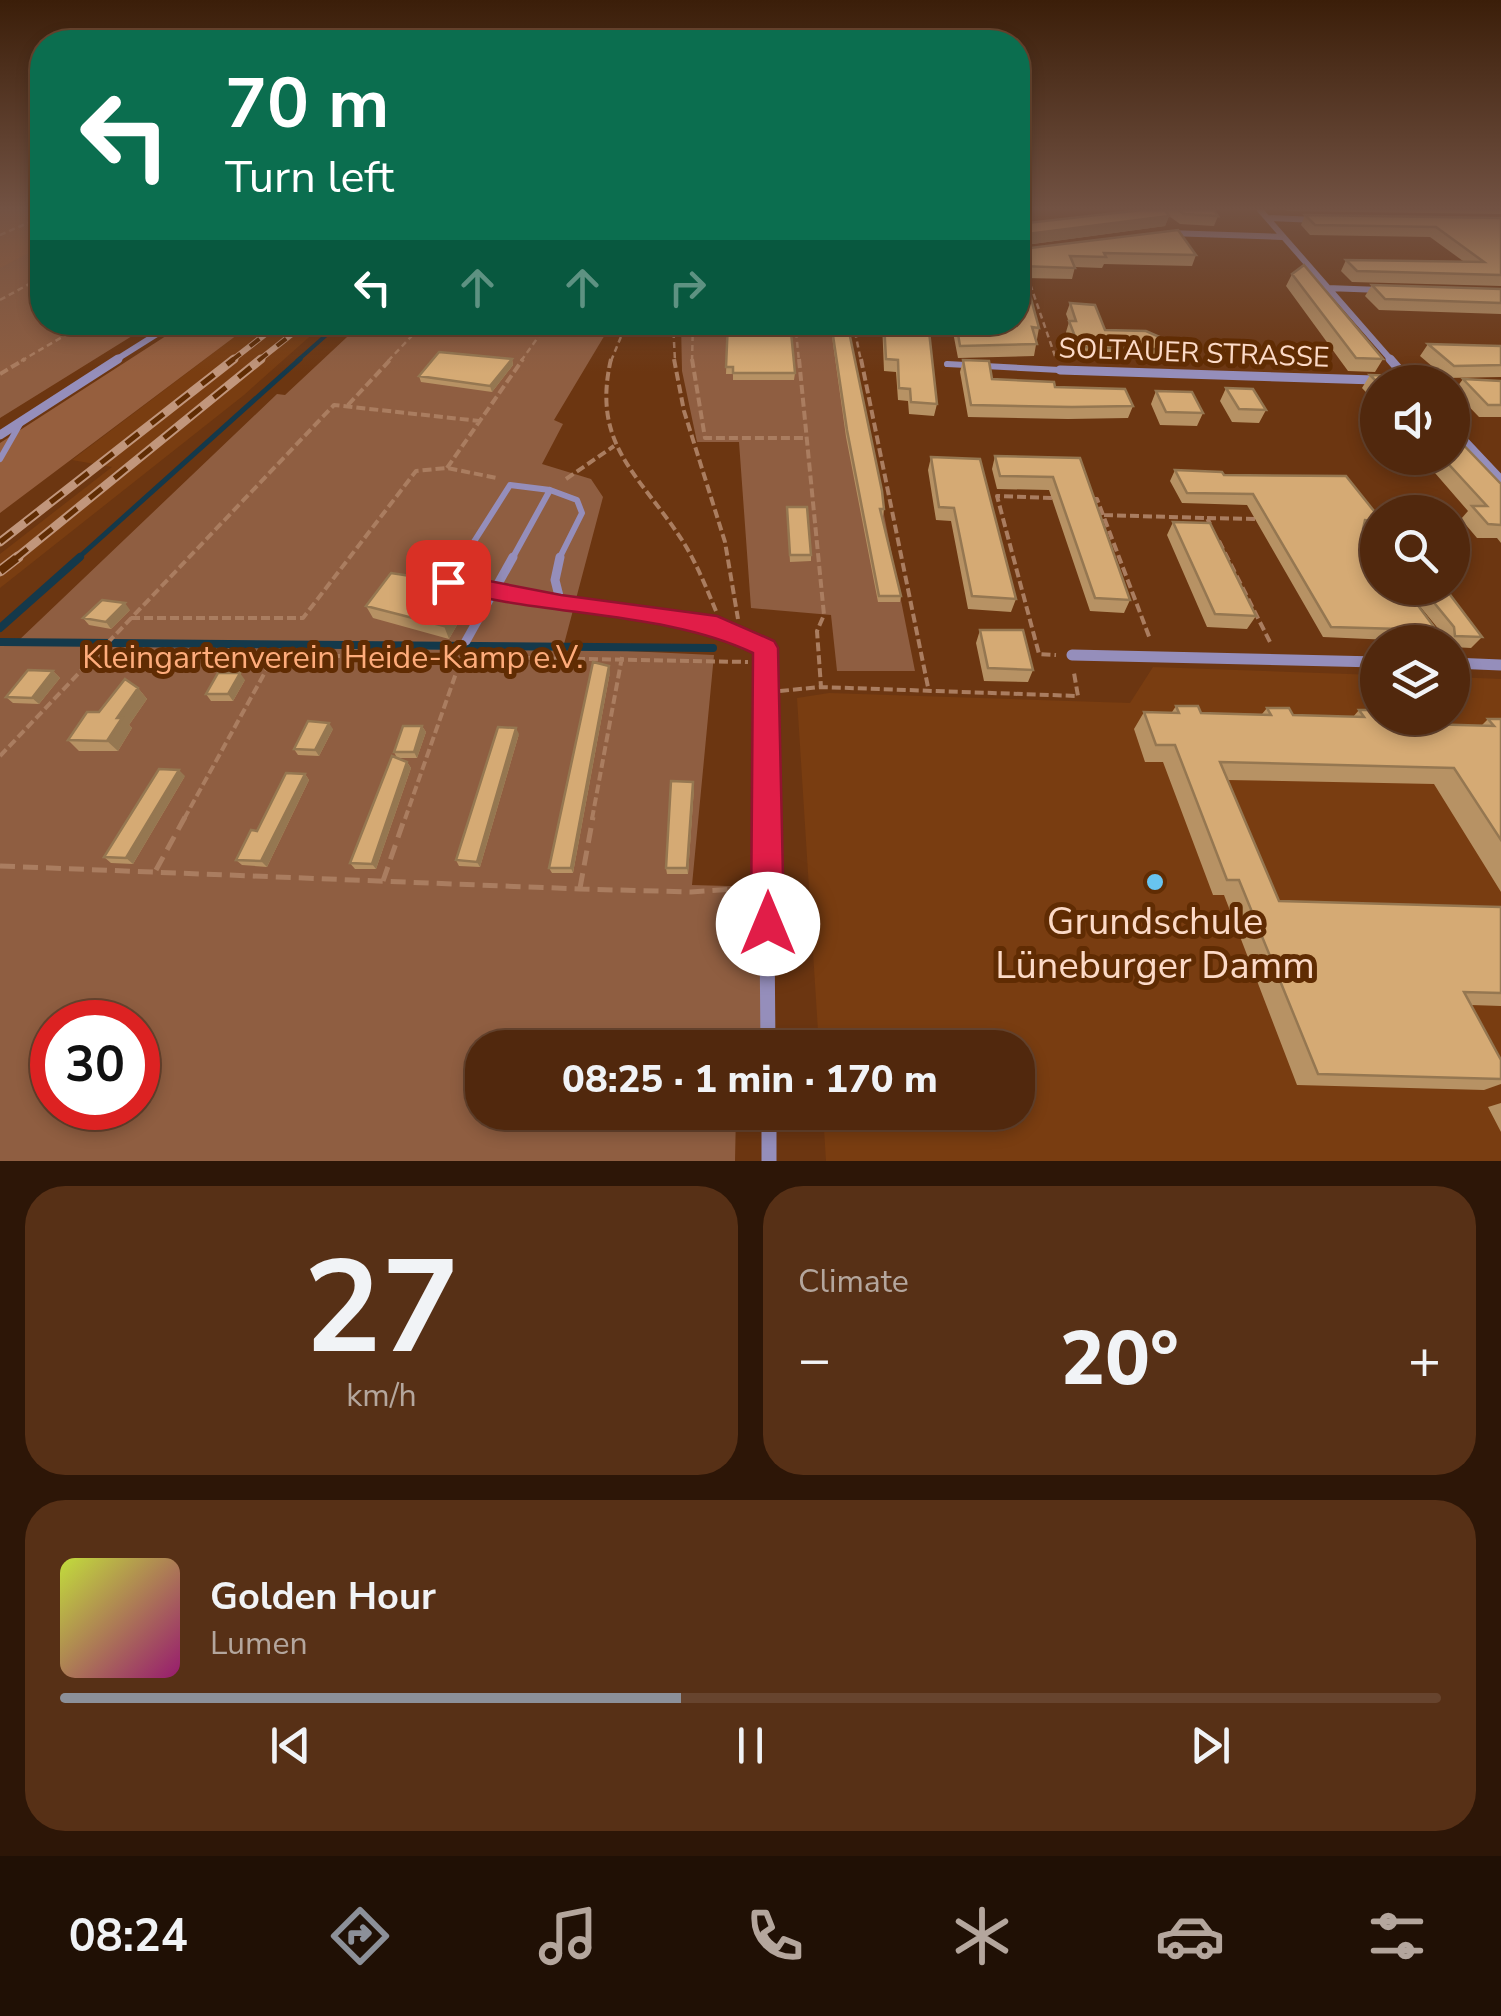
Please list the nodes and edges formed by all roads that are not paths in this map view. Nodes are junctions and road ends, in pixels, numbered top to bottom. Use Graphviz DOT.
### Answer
graph roads {
  1 [pos="1307,264"];
  2 [pos="1327,288"];
  3 [pos="1399,291"];
  4 [pos="156,335"];
  5 [pos="947,364"];
  6 [pos="1394,365"];
  7 [pos="1060,370"];
  8 [pos="1360,380"];
  9 [pos="21,422"];
  10 [pos="0,435"];
  11 [pos="1470,447"];
  12 [pos="0,459"];
  13 [pos="1501,480"];
  14 [pos="550,490"];
  15 [pos="493,590"];
  16 [pos="561,604"];
  17 [pos="466,642"];
  18 [pos="766,655"];
  19 [pos="1072,655"];
  20 [pos="1360,662"];
  21 [pos="1470,663"];
  22 [pos="1501,664"];
  23 [pos="768,1030"];
  24 [pos="769,1130"];
  25 [pos="769,1161"];
  1 -- 2 [label="street"];
  2 -- 3 [label="street"];
  2 -- 6 [label="street"];
  4 -- 9 [label="street"];
  5 -- 7 [label="lane, SOLTAUER STRASSE"];
  7 -- 8 [label="street, SOLTAUER STRASSE"];
  9 -- 10 [label="street"];
  9 -- 12 [label="lane"];
  11 -- 13 [label="street"];
  14 -- 15 [label="lane"];
  14 -- 15 [label="lane"];
  14 -- 16 [label="lane"];
  15 -- 16 [label="lane"];
  15 -- 17 [label="lane"];
  16 -- 18 [label="lane"];
  18 -- 23 [label="street"];
  19 -- 20 [label="street"];
  21 -- 22 [label="street"];
  24 -- 25 [label="street"];
}
